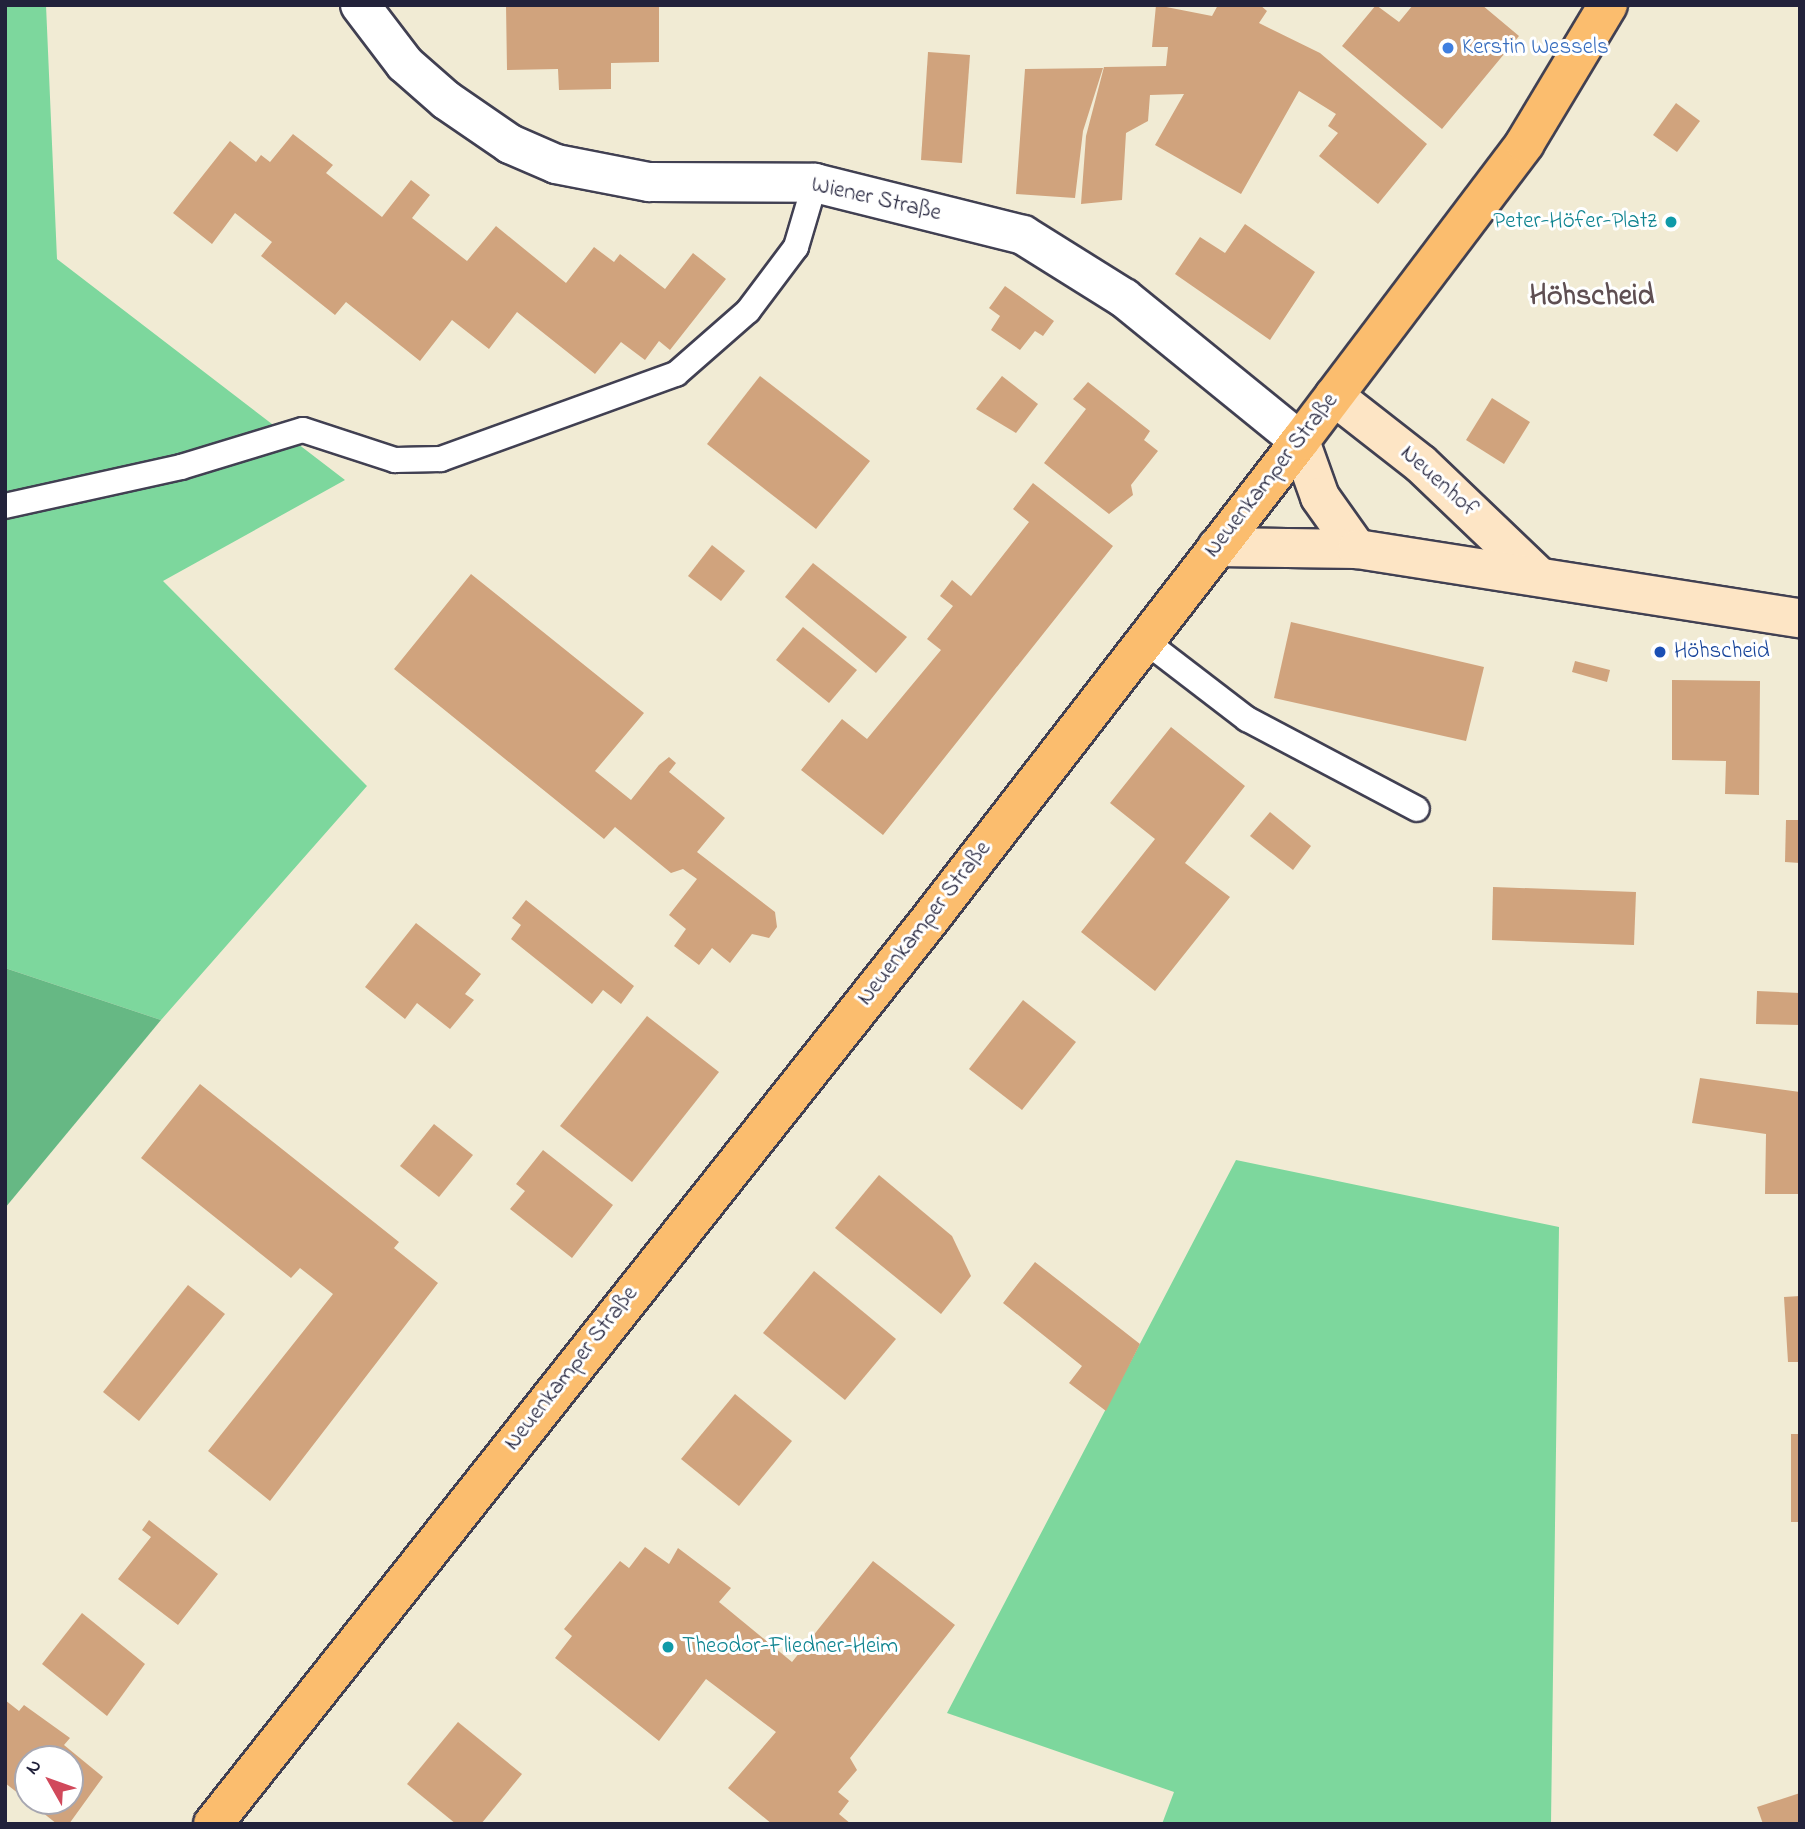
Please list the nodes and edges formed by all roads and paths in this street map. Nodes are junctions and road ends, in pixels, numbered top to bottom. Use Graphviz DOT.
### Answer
graph roads {
  1 [pos="360,5"];
  2 [pos="1608,5"];
  3 [pos="814,183"];
  4 [pos="1334,396"];
  5 [pos="1300,441"];
  6 [pos="5,506"];
  7 [pos="1217,547"];
  8 [pos="1357,549"];
  9 [pos="1537,575"];
  10 [pos="1800,618"];
  11 [pos="1144,640"];
  12 [pos="1417,809"];
  13 [pos="213,1824"];
  1 -- 3 [label="street, Wiener Straße"];
  2 -- 4 [label="main road, Neuenkamper Straße"];
  3 -- 5 [label="street, Wiener Straße"];
  3 -- 6 [label="lane"];
  4 -- 5 [label="main road, Neuenkamper Straße"];
  4 -- 9 [label="street, Neuenhof"];
  5 -- 7 [label="main road, Neuenkamper Straße"];
  5 -- 8 [label="street"];
  7 -- 8 [label="street"];
  7 -- 11 [label="main road, Neuenkamper Straße"];
  8 -- 9 [label="street"];
  9 -- 10 [label="street"];
  11 -- 12 [label="lane"];
  11 -- 13 [label="main road, Neuenkamper Straße"];
}
